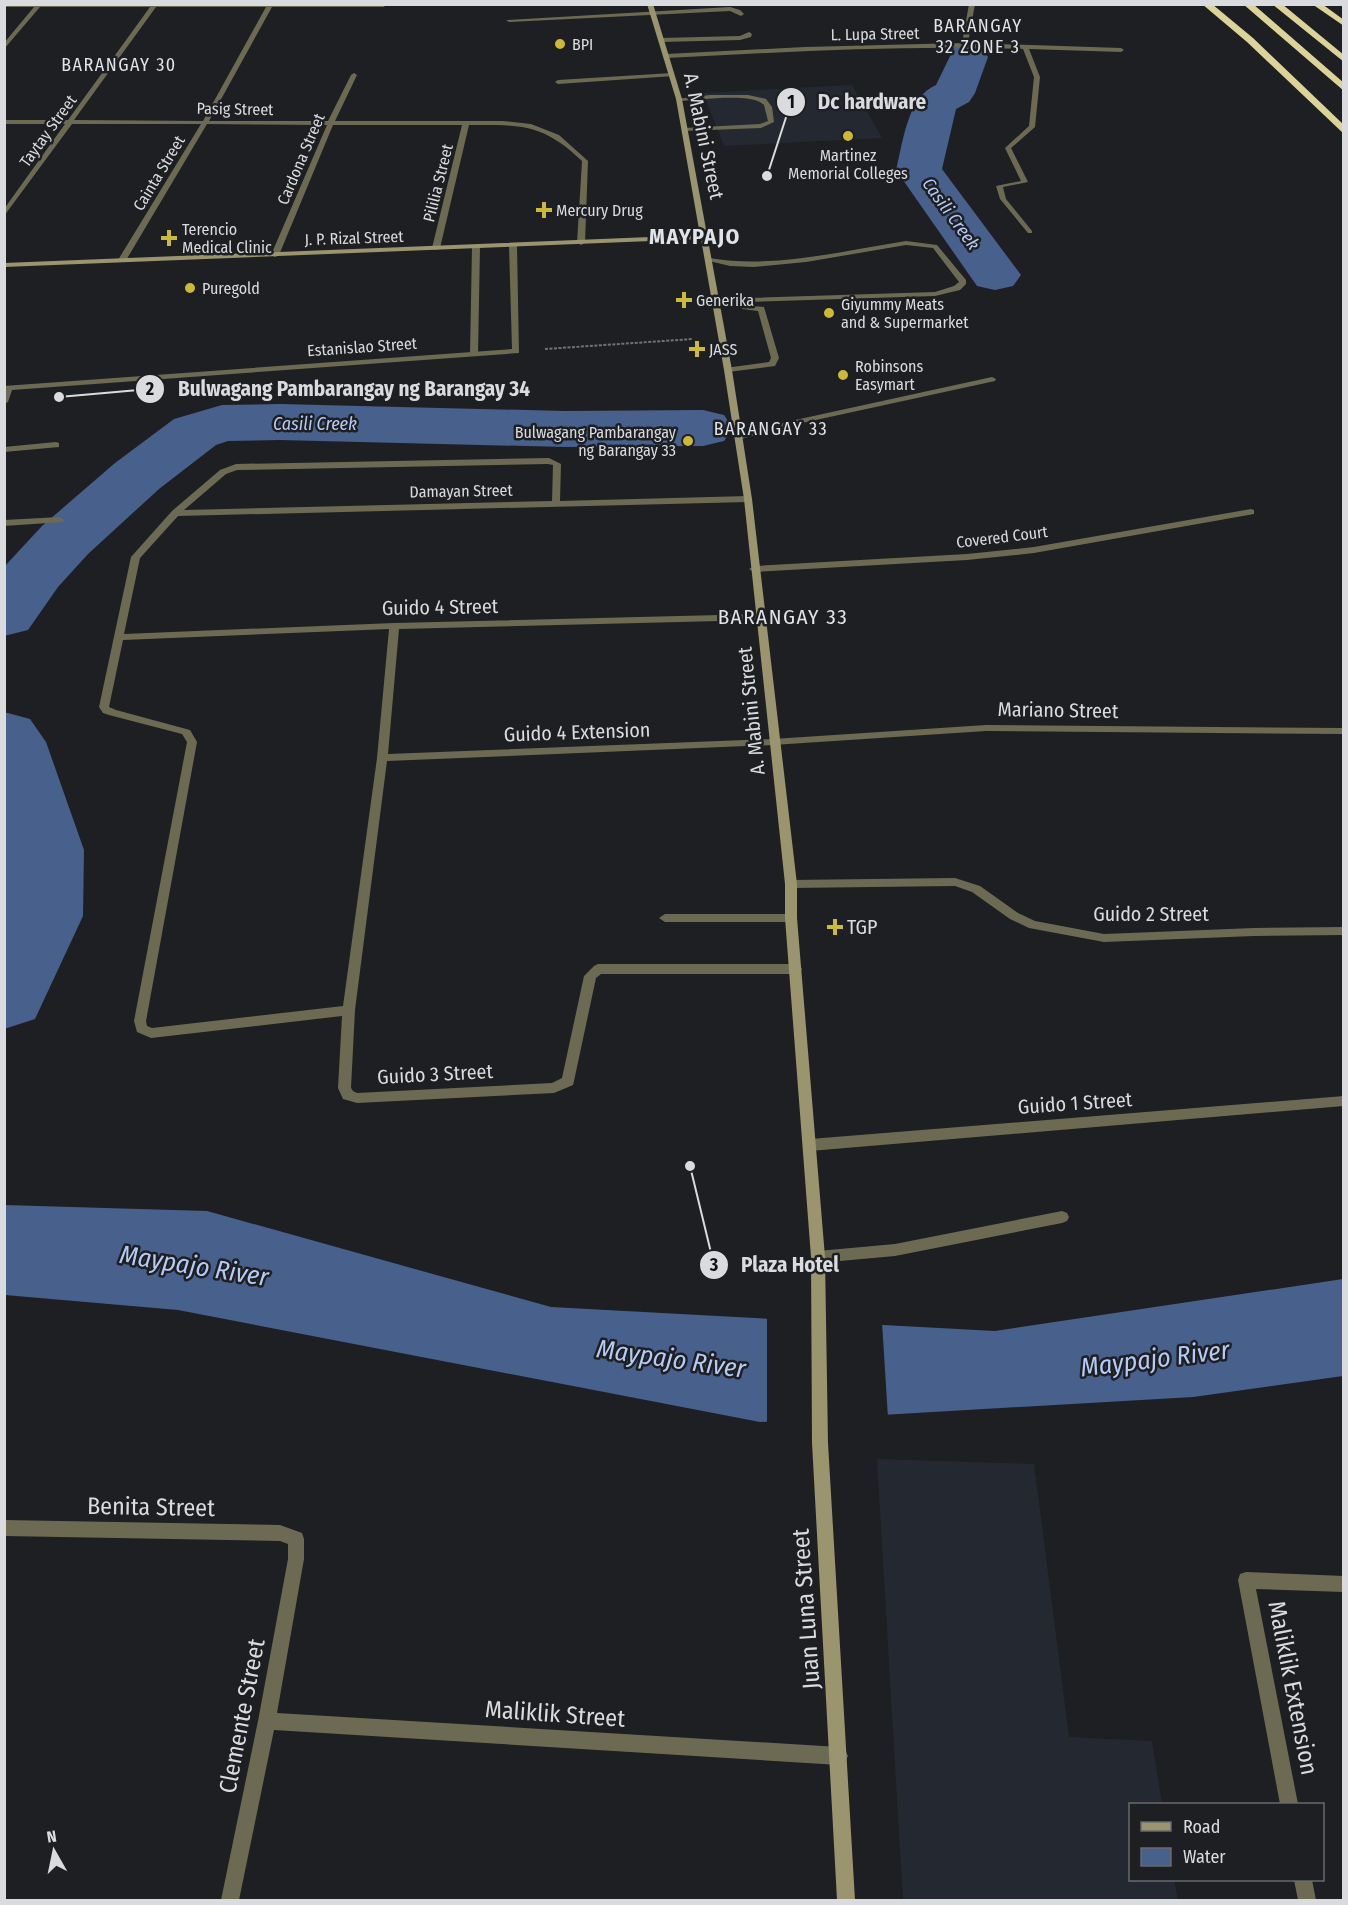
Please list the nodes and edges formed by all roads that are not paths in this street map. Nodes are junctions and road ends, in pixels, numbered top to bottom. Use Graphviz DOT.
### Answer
graph roads {
  1 [pos="39,4"];
  2 [pos="650,4"];
  3 [pos="972,4"];
  4 [pos="1206,4"];
  5 [pos="1247,4"];
  6 [pos="1276,4"];
  7 [pos="1316,4"];
  8 [pos="4,5"];
  9 [pos="154,5"];
  10 [pos="270,5"];
  11 [pos="384,5"];
  12 [pos="654,14"];
  13 [pos="741,14"];
  14 [pos="509,20"];
  15 [pos="1344,24"];
  16 [pos="749,34"];
  17 [pos="661,40"];
  18 [pos="965,45"];
  19 [pos="4,47"];
  20 [pos="1026,48"];
  21 [pos="1121,50"];
  22 [pos="666,56"];
  23 [pos="1344,60"];
  24 [pos="354,75"];
  25 [pos="672,75"];
  26 [pos="558,81"];
  27 [pos="1344,88"];
  28 [pos="678,99"];
  29 [pos="206,121"];
  30 [pos="4,122"];
  31 [pos="72,122"];
  32 [pos="466,123"];
  33 [pos="330,124"];
  34 [pos="684,130"];
  35 [pos="1344,131"];
  36 [pos="4,214"];
  37 [pos="1030,232"];
  38 [pos="704,237"];
  39 [pos="580,243"];
  40 [pos="513,246"];
  41 [pos="476,247"];
  42 [pos="436,248"];
  43 [pos="275,255"];
  44 [pos="122,260"];
  45 [pos="709,260"];
  46 [pos="4,265"];
  47 [pos="716,305"];
  48 [pos="474,354"];
  49 [pos="728,370"];
  50 [pos="992,379"];
  51 [pos="7,388"];
  52 [pos="4,402"];
  53 [pos="738,435"];
  54 [pos="56,445"];
  55 [pos="4,450"];
  56 [pos="748,499"];
  57 [pos="556,504"];
  58 [pos="1251,512"];
  59 [pos="176,513"];
  60 [pos="60,520"];
  61 [pos="4,523"];
  62 [pos="754,569"];
  63 [pos="760,618"];
  64 [pos="394,626"];
  65 [pos="120,637"];
  66 [pos="1344,731"];
  67 [pos="773,742"];
  68 [pos="382,758"];
  69 [pos="790,884"];
  70 [pos="664,918"];
  71 [pos="791,918"];
  72 [pos="1344,931"];
  73 [pos="796,969"];
  74 [pos="349,1010"];
  75 [pos="1344,1101"];
  76 [pos="810,1144"];
  77 [pos="1062,1217"];
  78 [pos="818,1257"];
  79 [pos="818,1315"];
  80 [pos="4,1528"];
  81 [pos="296,1539"];
  82 [pos="1344,1584"];
  83 [pos="267,1721"];
  84 [pos="839,1756"];
  85 [pos="1289,1803"];
  86 [pos="1303,1881"];
  87 [pos="230,1900"];
  88 [pos="846,1900"];
  89 [pos="1307,1900"];
  1 -- 8 [label="street"];
  1 -- 9 [label="street"];
  1 -- 19 [label="street"];
  2 -- 12 [label="main road, A. Mabini Street"];
  3 -- 18 [label="street"];
  4 -- 35 [label="highway"];
  5 -- 27 [label="highway"];
  6 -- 23 [label="highway"];
  7 -- 15 [label="highway"];
  9 -- 10 [label="street"];
  9 -- 31 [label="street, Taytay Street"];
  10 -- 11 [label="street"];
  10 -- 29 [label="street, Cainta Street"];
  12 -- 13 [label="street"];
  12 -- 14 [label="street"];
  12 -- 17 [label="main road, A. Mabini Street"];
  16 -- 17 [label="street"];
  17 -- 22 [label="main road, A. Mabini Street"];
  18 -- 20 [label="street, L. Lupa Street"];
  18 -- 22 [label="street, L. Lupa Street"];
  20 -- 21 [label="street, L. Lupa Street"];
  20 -- 37 [label="street"];
  22 -- 25 [label="main road, A. Mabini Street"];
  24 -- 33 [label="street, Cardona Street"];
  25 -- 26 [label="street"];
  25 -- 28 [label="main road, A. Mabini Street"];
  28 -- 34 [label="main road, A. Mabini Street"];
  28 -- 34 [label="street"];
  29 -- 31 [label="street, Pasig Street"];
  29 -- 33 [label="street, Pasig Street"];
  29 -- 44 [label="street, Cainta Street"];
  30 -- 31 [label="street, Pasig Street"];
  31 -- 36 [label="street, Taytay Street"];
  32 -- 33 [label="street, Pasig Street"];
  32 -- 39 [label="street, Pasig Street"];
  32 -- 42 [label="street, Pililia Street"];
  33 -- 43 [label="street, Cardona Street"];
  34 -- 38 [label="main road, A. Mabini Street"];
  38 -- 39 [label="main road, J. P. Rizal Street"];
  38 -- 45 [label="main road, A. Mabini Street"];
  39 -- 40 [label="main road, J. P. Rizal Street"];
  40 -- 41 [label="main road, J. P. Rizal Street"];
  40 -- 48 [label="street, Estanislao Street"];
  41 -- 42 [label="main road, J. P. Rizal Street"];
  41 -- 48 [label="street"];
  42 -- 43 [label="main road, J. P. Rizal Street"];
  43 -- 44 [label="main road, J. P. Rizal Street"];
  44 -- 46 [label="main road, J. P. Rizal Street"];
  45 -- 47 [label="main road, A. Mabini Street"];
  45 -- 47 [label="street"];
  47 -- 49 [label="main road, A. Mabini Street"];
  47 -- 49 [label="street"];
  48 -- 51 [label="street, Estanislao Street"];
  49 -- 53 [label="main road, A. Mabini Street"];
  50 -- 53 [label="street"];
  51 -- 52 [label="street"];
  53 -- 56 [label="main road, A. Mabini Street"];
  54 -- 55 [label="street"];
  56 -- 57 [label="street, Damayan Street"];
  56 -- 62 [label="main road, A. Mabini Street"];
  57 -- 59 [label="street, Damayan Street"];
  57 -- 59 [label="street"];
  58 -- 62 [label="street, Covered Court"];
  59 -- 65 [label="street"];
  60 -- 61 [label="street"];
  62 -- 63 [label="main road, A. Mabini Street"];
  63 -- 64 [label="street, Guido 4 Street"];
  63 -- 67 [label="main road, A. Mabini Street"];
  64 -- 65 [label="street, Guido 4 Street"];
  64 -- 68 [label="street"];
  65 -- 74 [label="street"];
  66 -- 67 [label="street, Mariano Street"];
  67 -- 68 [label="street, Guido 4 Extension"];
  67 -- 69 [label="main road, A. Mabini Street"];
  68 -- 74 [label="street"];
  69 -- 71 [label="main road, A. Mabini Street"];
  69 -- 72 [label="street, Guido 2 Street"];
  70 -- 71 [label="street"];
  71 -- 73 [label="main road, A. Mabini Street"];
  73 -- 74 [label="street, Guido 3 Street"];
  73 -- 76 [label="main road, A. Mabini Street"];
  75 -- 76 [label="street, Guido 1 Street"];
  76 -- 78 [label="main road, A. Mabini Street"];
  77 -- 78 [label="street"];
  78 -- 79 [label="main road, A. Mabini Street"];
  79 -- 84 [label="main road, Juan Luna Street"];
  80 -- 81 [label="street, Benita Street"];
  81 -- 83 [label="street, Clemente Street"];
  82 -- 85 [label="street, Maliklik Extension"];
  83 -- 84 [label="street, Maliklik Street"];
  83 -- 87 [label="street, Clemente Street"];
  84 -- 88 [label="main road, Juan Luna Street"];
  86 -- 89 [label="street"];
}
